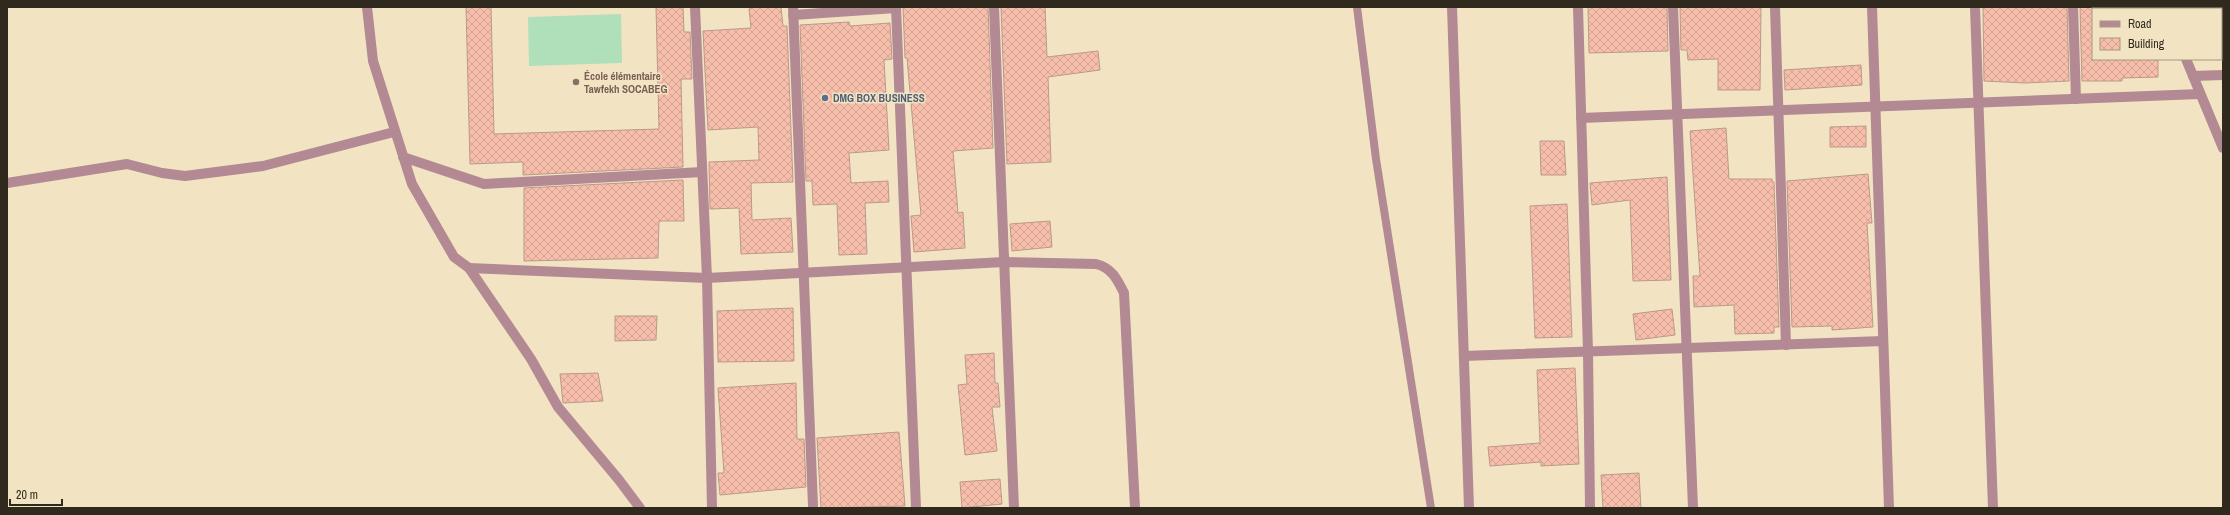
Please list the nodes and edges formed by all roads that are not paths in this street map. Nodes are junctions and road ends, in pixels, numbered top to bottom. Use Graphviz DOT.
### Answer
graph roads {
  1 [pos="367,7"];
  2 [pos="695,7"];
  3 [pos="994,7"];
  4 [pos="1357,7"];
  5 [pos="1452,7"];
  6 [pos="1578,7"];
  7 [pos="1673,7"];
  8 [pos="1775,7"];
  9 [pos="1872,7"];
  10 [pos="1975,7"];
  11 [pos="2073,7"];
  12 [pos="896,8"];
  13 [pos="793,11"];
  14 [pos="2186,60"];
  15 [pos="2223,75"];
  16 [pos="2193,76"];
  17 [pos="2200,94"];
  18 [pos="2076,99"];
  19 [pos="1979,103"];
  20 [pos="1875,107"];
  21 [pos="1779,110"];
  22 [pos="1676,114"];
  23 [pos="1581,118"];
  24 [pos="394,132"];
  25 [pos="2223,148"];
  26 [pos="403,157"];
  27 [pos="702,172"];
  28 [pos="7,183"];
  29 [pos="1004,262"];
  30 [pos="906,267"];
  31 [pos="469,268"];
  32 [pos="804,273"];
  33 [pos="707,278"];
  34 [pos="1883,342"];
  35 [pos="1786,345"];
  36 [pos="1687,348"];
  37 [pos="1588,352"];
  38 [pos="1464,356"];
  39 [pos="813,506"];
  40 [pos="640,508"];
  41 [pos="712,508"];
  42 [pos="916,508"];
  43 [pos="1014,508"];
  44 [pos="1134,508"];
  45 [pos="1431,508"];
  46 [pos="1469,508"];
  47 [pos="1590,508"];
  48 [pos="1693,508"];
  49 [pos="1889,508"];
  50 [pos="1993,508"];
  1 -- 24 [label="street"];
  2 -- 27 [label="street"];
  3 -- 29 [label="street"];
  4 -- 45 [label="lane"];
  5 -- 38 [label="street"];
  6 -- 23 [label="street"];
  7 -- 22 [label="street"];
  8 -- 21 [label="street"];
  9 -- 20 [label="street"];
  10 -- 19 [label="street"];
  11 -- 18 [label="street"];
  12 -- 13 [label="street"];
  12 -- 30 [label="street"];
  13 -- 32 [label="street"];
  14 -- 16 [label="street"];
  15 -- 16 [label="street"];
  16 -- 17 [label="street"];
  17 -- 18 [label="street"];
  17 -- 25 [label="street"];
  18 -- 19 [label="street"];
  19 -- 20 [label="street"];
  19 -- 50 [label="street"];
  20 -- 21 [label="street"];
  20 -- 34 [label="street"];
  21 -- 22 [label="street"];
  21 -- 35 [label="street"];
  22 -- 23 [label="street"];
  22 -- 36 [label="street"];
  23 -- 37 [label="street"];
  24 -- 26 [label="street"];
  24 -- 28 [label="street"];
  26 -- 27 [label="street"];
  26 -- 31 [label="street"];
  27 -- 33 [label="street"];
  29 -- 30 [label="street"];
  29 -- 43 [label="street"];
  29 -- 44 [label="street"];
  30 -- 32 [label="street"];
  30 -- 42 [label="street"];
  31 -- 33 [label="street"];
  31 -- 40 [label="street"];
  32 -- 33 [label="street"];
  32 -- 39 [label="street"];
  33 -- 41 [label="street"];
  34 -- 35 [label="street"];
  34 -- 49 [label="street"];
  35 -- 36 [label="street"];
  36 -- 37 [label="street"];
  36 -- 48 [label="street"];
  37 -- 38 [label="street"];
  37 -- 47 [label="street"];
  38 -- 46 [label="street"];
}
